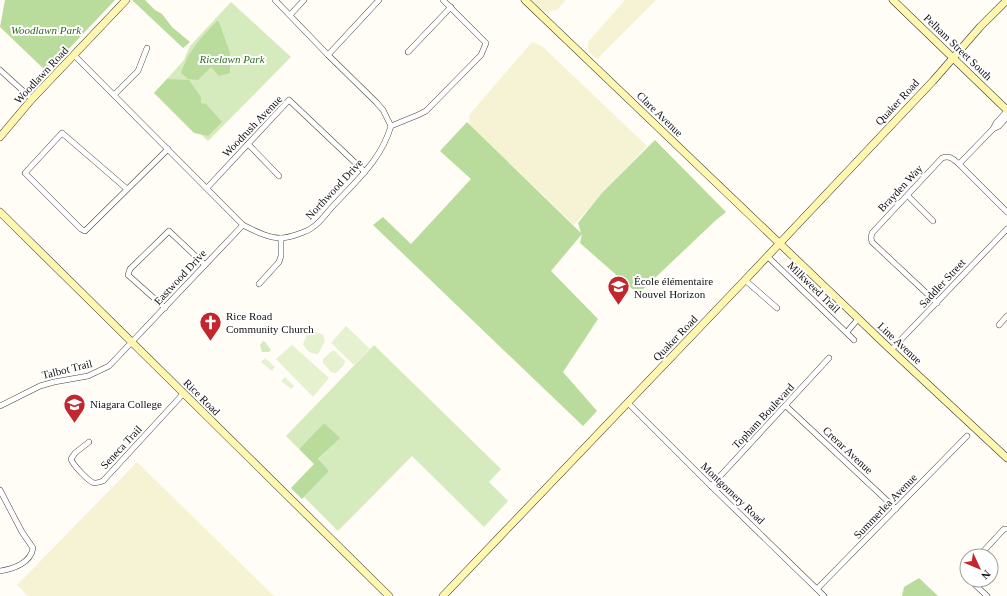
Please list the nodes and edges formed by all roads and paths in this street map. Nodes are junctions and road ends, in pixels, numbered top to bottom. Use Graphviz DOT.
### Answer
graph roads {
  1 [pos="126,0"];
  2 [pos="275,0"];
  3 [pos="304,0"];
  4 [pos="379,0"];
  5 [pos="443,0"];
  6 [pos="525,0"];
  7 [pos="893,0"];
  8 [pos="1007,0"];
  9 [pos="451,7"];
  10 [pos="290,15"];
  11 [pos="147,48"];
  12 [pos="408,52"];
  13 [pos="74,55"];
  14 [pos="328,55"];
  15 [pos="953,57"];
  16 [pos="0,71"];
  17 [pos="114,95"];
  18 [pos="32,99"];
  19 [pos="1007,110"];
  20 [pos="1007,117"];
  21 [pos="391,126"];
  22 [pos="993,128"];
  23 [pos="2,134"];
  24 [pos="248,144"];
  25 [pos="168,149"];
  26 [pos="960,164"];
  27 [pos="364,172"];
  28 [pos="280,176"];
  29 [pos="207,188"];
  30 [pos="127,189"];
  31 [pos="908,196"];
  32 [pos="0,212"];
  33 [pos="1007,212"];
  34 [pos="933,221"];
  35 [pos="243,225"];
  36 [pos="1007,229"];
  37 [pos="282,238"];
  38 [pos="779,244"];
  39 [pos="767,256"];
  40 [pos="205,264"];
  41 [pos="745,280"];
  42 [pos="259,284"];
  43 [pos="937,303"];
  44 [pos="165,308"];
  45 [pos="777,308"];
  46 [pos="1007,316"];
  47 [pos="858,319"];
  48 [pos="999,325"];
  49 [pos="847,332"];
  50 [pos="854,340"];
  51 [pos="132,342"];
  52 [pos="891,350"];
  53 [pos="829,358"];
  54 [pos="183,394"];
  55 [pos="628,403"];
  56 [pos="0,406"];
  57 [pos="786,406"];
  58 [pos="967,436"];
  59 [pos="89,442"];
  60 [pos="1007,458"];
  61 [pos="711,486"];
  62 [pos="0,490"];
  63 [pos="896,509"];
  64 [pos="1007,529"];
  65 [pos="986,548"];
  66 [pos="0,571"];
  67 [pos="978,588"];
  68 [pos="817,589"];
  69 [pos="389,596"];
  70 [pos="443,596"];
  71 [pos="824,596"];
  72 [pos="987,596"];
  1 -- 13 [label="street, Woodlawn Road"];
  2 -- 10 [label="street"];
  3 -- 10 [label="street"];
  4 -- 14 [label="street"];
  5 -- 9 [label="street"];
  6 -- 38 [label="street, Clare Avenue"];
  7 -- 15 [label="street, Pelham Street South"];
  8 -- 15 [label="street, Quaker Road"];
  9 -- 12 [label="street"];
  9 -- 21 [label="street"];
  10 -- 14 [label="street"];
  11 -- 17 [label="street"];
  13 -- 17 [label="street"];
  13 -- 18 [label="street, Woodlawn Road"];
  14 -- 21 [label="street"];
  15 -- 19 [label="street, Pelham Street South"];
  15 -- 38 [label="street, Quaker Road"];
  16 -- 18 [label="street"];
  17 -- 25 [label="street"];
  18 -- 23 [label="street, Woodlawn Road"];
  19 -- 22 [label="street"];
  20 -- 22 [label="street"];
  21 -- 27 [label="street, Northwood Drive"];
  22 -- 26 [label="street"];
  24 -- 27 [label="street, Woodrush Avenue"];
  24 -- 28 [label="street"];
  24 -- 29 [label="street, Woodrush Avenue"];
  25 -- 29 [label="street"];
  25 -- 30 [label="street"];
  26 -- 31 [label="street, Brayden Way"];
  26 -- 33 [label="street"];
  27 -- 37 [label="street, Northwood Drive"];
  29 -- 35 [label="street"];
  30 -- 30 [label="street"];
  31 -- 34 [label="street"];
  31 -- 43 [label="street, Brayden Way"];
  32 -- 51 [label="street, Rice Road"];
  35 -- 37 [label="street"];
  35 -- 40 [label="street, Eastwood Drive"];
  36 -- 43 [label="street, Saddler Street"];
  37 -- 42 [label="street"];
  38 -- 39 [label="street, Quaker Road"];
  38 -- 47 [label="street, Line Avenue"];
  39 -- 41 [label="street, Quaker Road"];
  39 -- 49 [label="street, Milkweed Trail"];
  40 -- 44 [label="street, Eastwood Drive"];
  40 -- 44 [label="street"];
  41 -- 45 [label="street"];
  41 -- 55 [label="street, Quaker Road"];
  43 -- 52 [label="street, Saddler Street"];
  44 -- 51 [label="street, Eastwood Drive"];
  46 -- 48 [label="street"];
  47 -- 49 [label="street"];
  47 -- 52 [label="street, Line Avenue"];
  49 -- 50 [label="street, Milkweed Trail"];
  51 -- 54 [label="street, Rice Road"];
  51 -- 56 [label="street, Talbot Trail"];
  52 -- 60 [label="street, Line Avenue"];
  53 -- 57 [label="street, Topham Boulevard"];
  54 -- 59 [label="street, Seneca Trail"];
  54 -- 69 [label="street, Rice Road"];
  55 -- 61 [label="street, Montgomery Road"];
  55 -- 70 [label="street, Quaker Road"];
  57 -- 61 [label="street, Topham Boulevard"];
  57 -- 63 [label="street, Crerar Avenue"];
  58 -- 63 [label="street, Summerlea Avenue"];
  61 -- 68 [label="street, Montgomery Road"];
  62 -- 66 [label="street"];
  63 -- 68 [label="street, Summerlea Avenue"];
  64 -- 65 [label="street"];
  67 -- 72 [label="street"];
  68 -- 71 [label="street, Montgomery Road"];
}
